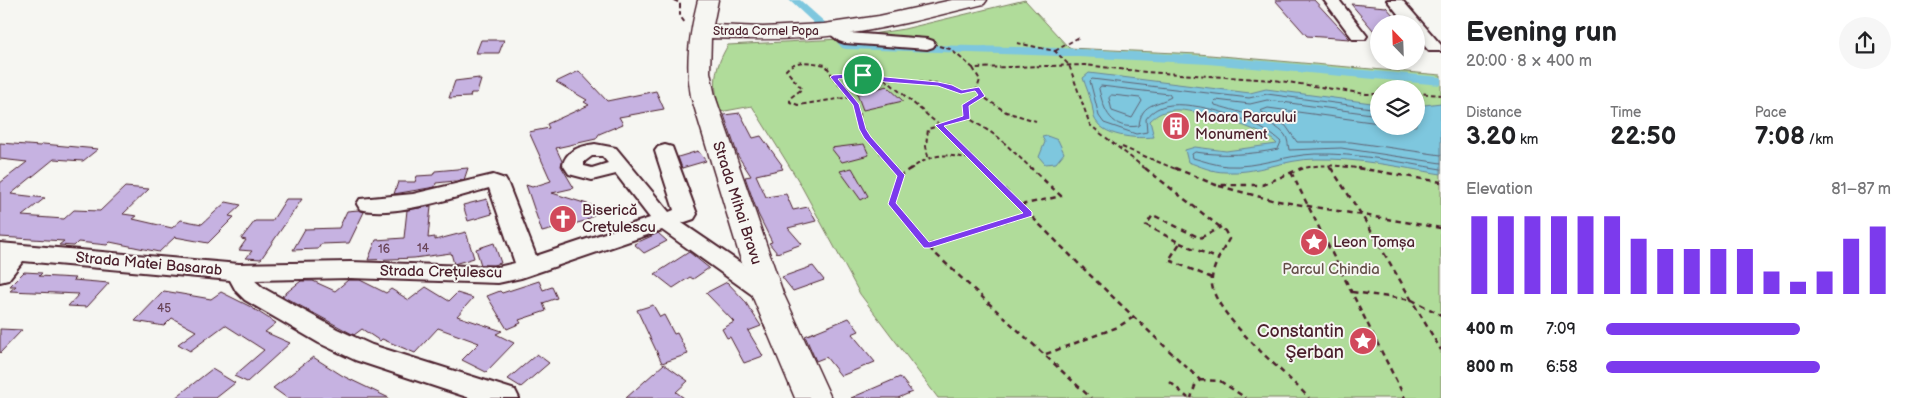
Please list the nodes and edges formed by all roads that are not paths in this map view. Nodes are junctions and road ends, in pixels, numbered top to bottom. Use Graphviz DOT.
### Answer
graph roads {
  1 [pos="977,0"];
  2 [pos="1331,0"];
  3 [pos="1394,0"];
  4 [pos="1407,15"];
  5 [pos="706,23"];
  6 [pos="833,30"];
  7 [pos="1359,36"];
  8 [pos="1425,36"];
  9 [pos="927,44"];
  10 [pos="1435,48"];
  11 [pos="665,151"];
  12 [pos="619,166"];
  13 [pos="368,204"];
  14 [pos="675,218"];
  15 [pos="8,252"];
  16 [pos="528,267"];
  17 [pos="239,272"];
  18 [pos="0,274"];
  19 [pos="767,292"];
  20 [pos="505,398"];
  21 [pos="813,398"];
  1 -- 6 [label="main road, Strada Cornel Popa"];
  2 -- 7 [label="street"];
  3 -- 4 [label="street"];
  5 -- 6 [label="main road, Strada Cornel Popa"];
  5 -- 19 [label="main road, Strada Mihai Bravu"];
  6 -- 9 [label="street"];
  8 -- 10 [label="street"];
  11 -- 14 [label="street"];
  12 -- 14 [label="street"];
  13 -- 16 [label="street"];
  14 -- 16 [label="street, Strada Crețulescu"];
  14 -- 19 [label="street"];
  15 -- 17 [label="street, Strada Matei Basarab"];
  15 -- 18 [label="street"];
  16 -- 17 [label="street, Strada Crețulescu"];
  17 -- 20 [label="street, Strada Matei Basarab"];
  19 -- 21 [label="main road, Strada Mihai Bravu"];
}
